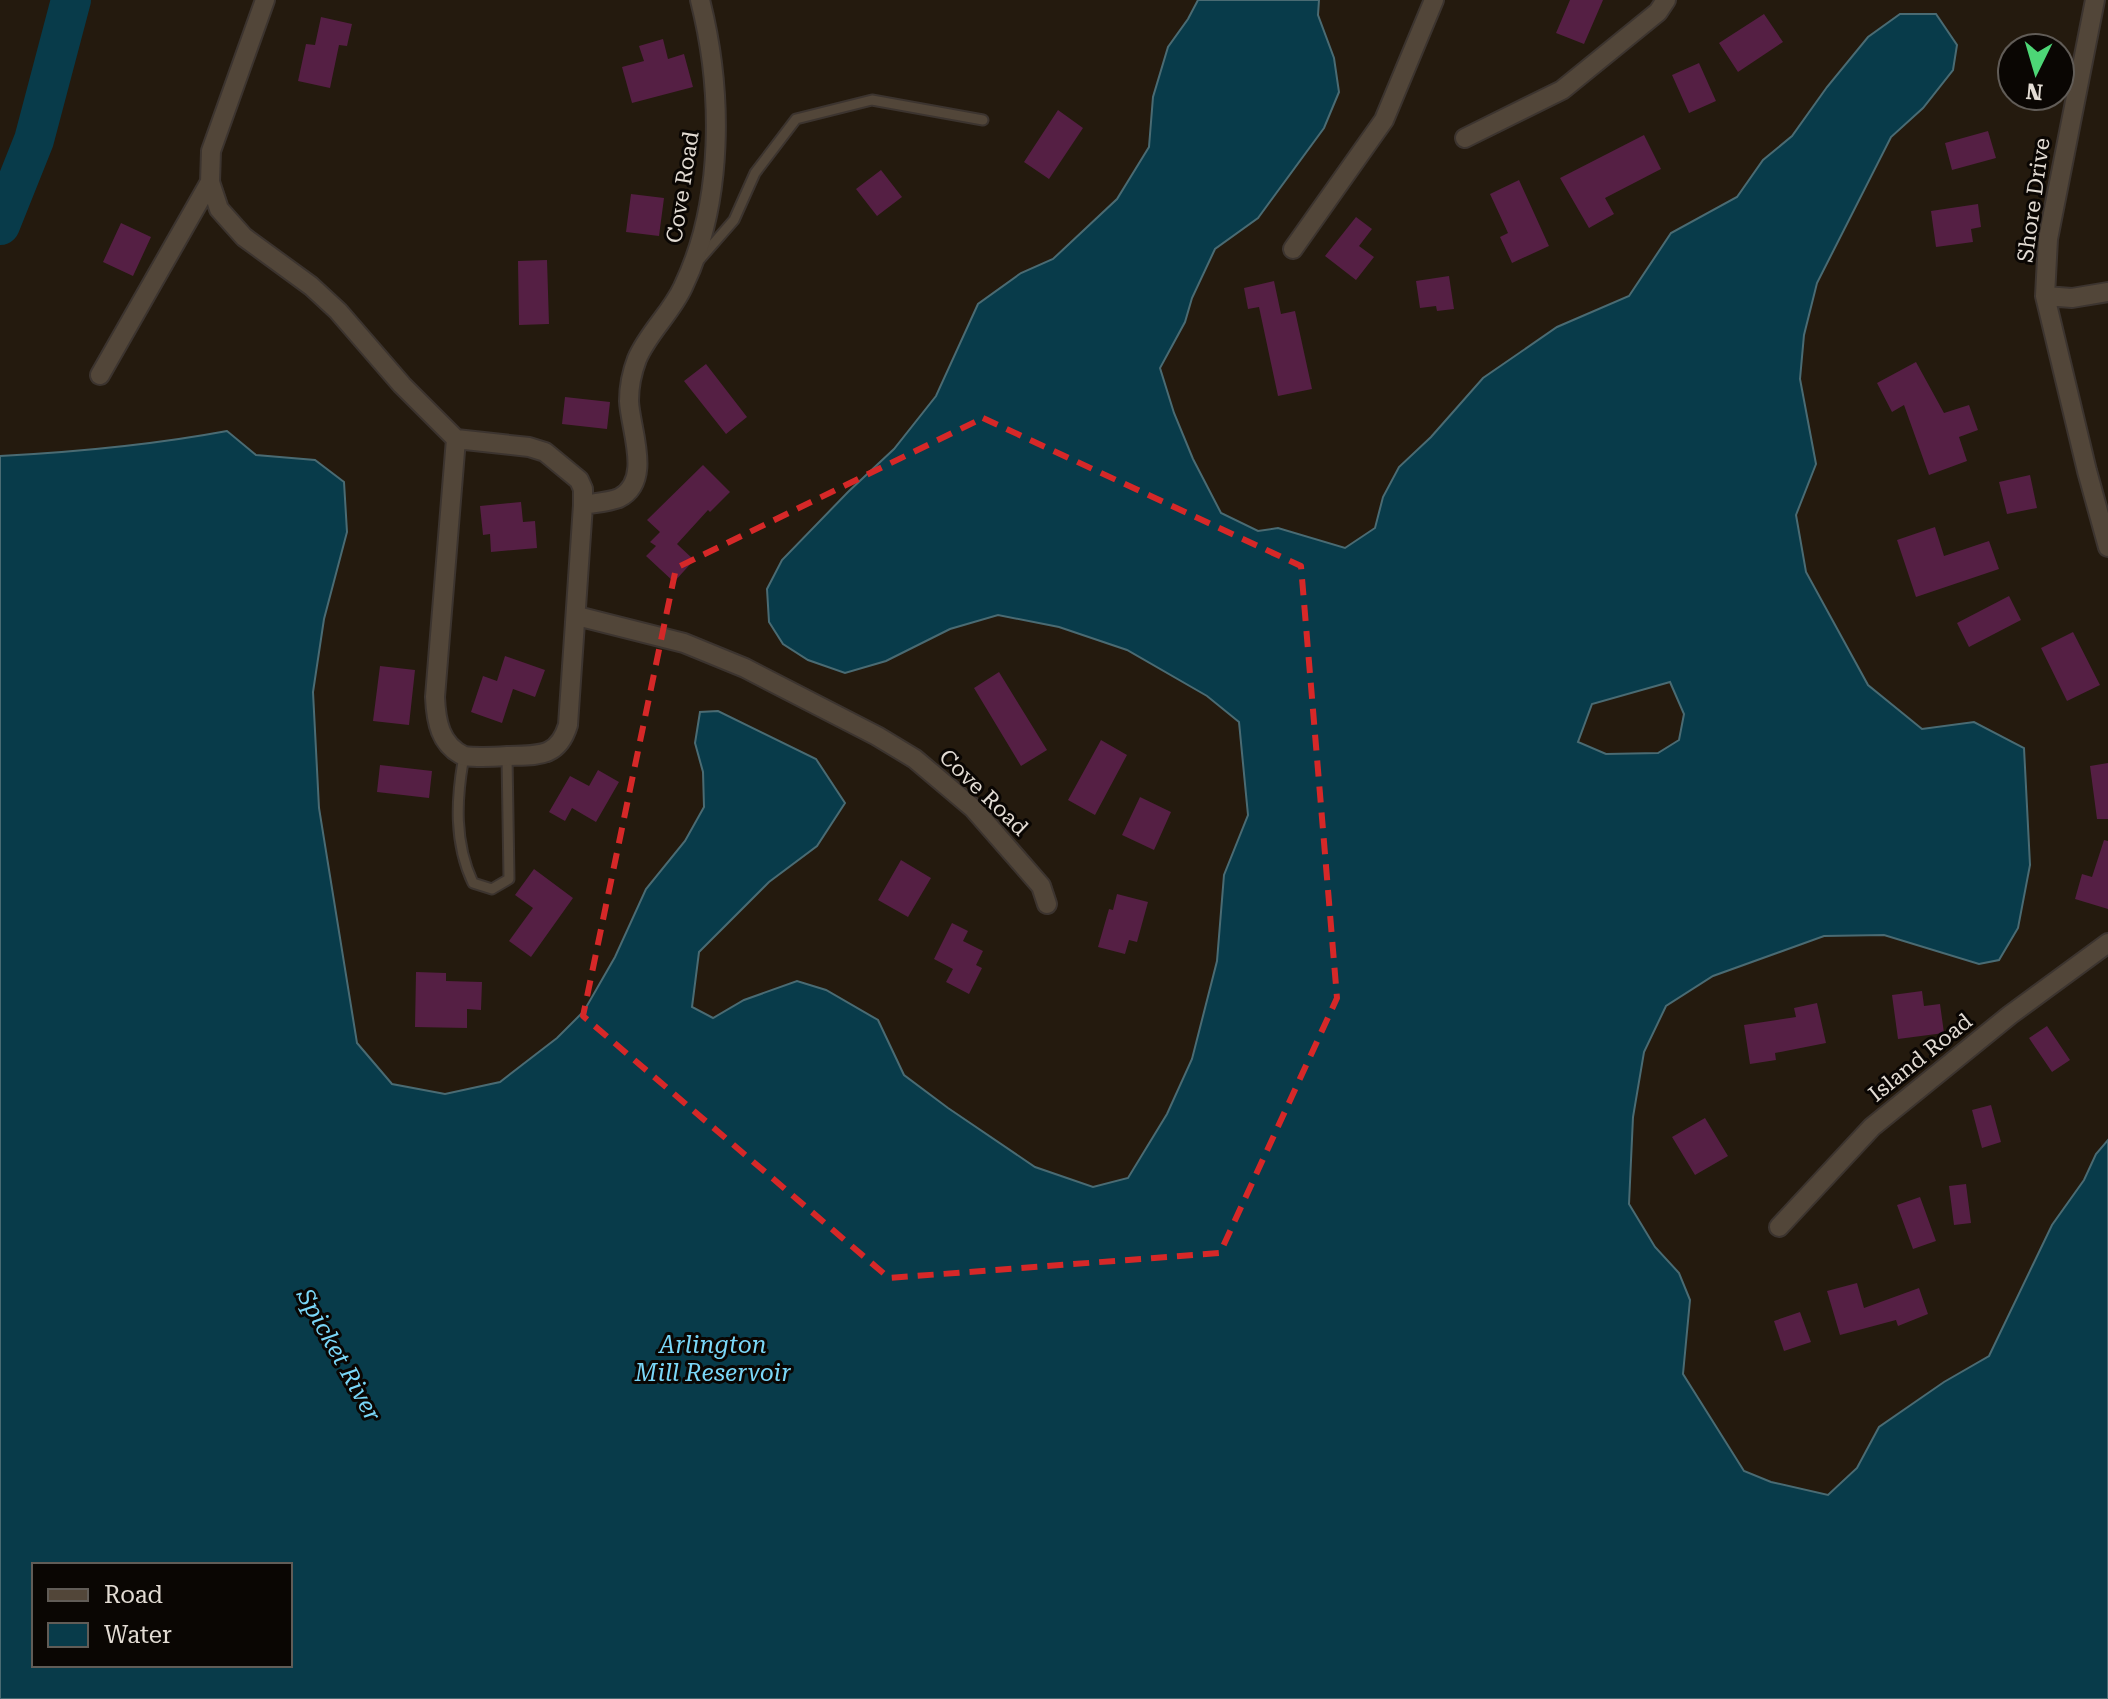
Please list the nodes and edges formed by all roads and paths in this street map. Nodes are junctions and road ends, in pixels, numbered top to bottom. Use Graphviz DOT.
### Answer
graph roads {
  1 [pos="265,0"];
  2 [pos="700,0"];
  3 [pos="1434,0"];
  4 [pos="1666,0"];
  5 [pos="2095,0"];
  6 [pos="983,120"];
  7 [pos="1465,138"];
  8 [pos="210,182"];
  9 [pos="1293,249"];
  10 [pos="692,268"];
  11 [pos="2108,292"];
  12 [pos="2045,296"];
  13 [pos="100,375"];
  14 [pos="456,439"];
  15 [pos="583,505"];
  16 [pos="2108,547"];
  17 [pos="577,616"];
  18 [pos="464,756"];
  19 [pos="507,756"];
  20 [pos="1047,904"];
  21 [pos="2108,943"];
  22 [pos="1779,1227"];
  1 -- 8 [label="street"];
  2 -- 10 [label="street, Cove Road"];
  3 -- 9 [label="street"];
  4 -- 7 [label="street"];
  5 -- 12 [label="street, Shore Drive"];
  6 -- 10 [label="lane"];
  8 -- 13 [label="street"];
  8 -- 14 [label="street"];
  10 -- 15 [label="street, Cove Road"];
  11 -- 12 [label="street"];
  12 -- 16 [label="street, Shore Drive"];
  14 -- 15 [label="street"];
  14 -- 18 [label="street"];
  15 -- 17 [label="street"];
  17 -- 19 [label="street"];
  17 -- 20 [label="street, Cove Road"];
  18 -- 19 [label="street"];
  18 -- 19 [label="lane"];
  21 -- 22 [label="street, Island Road"];
}
